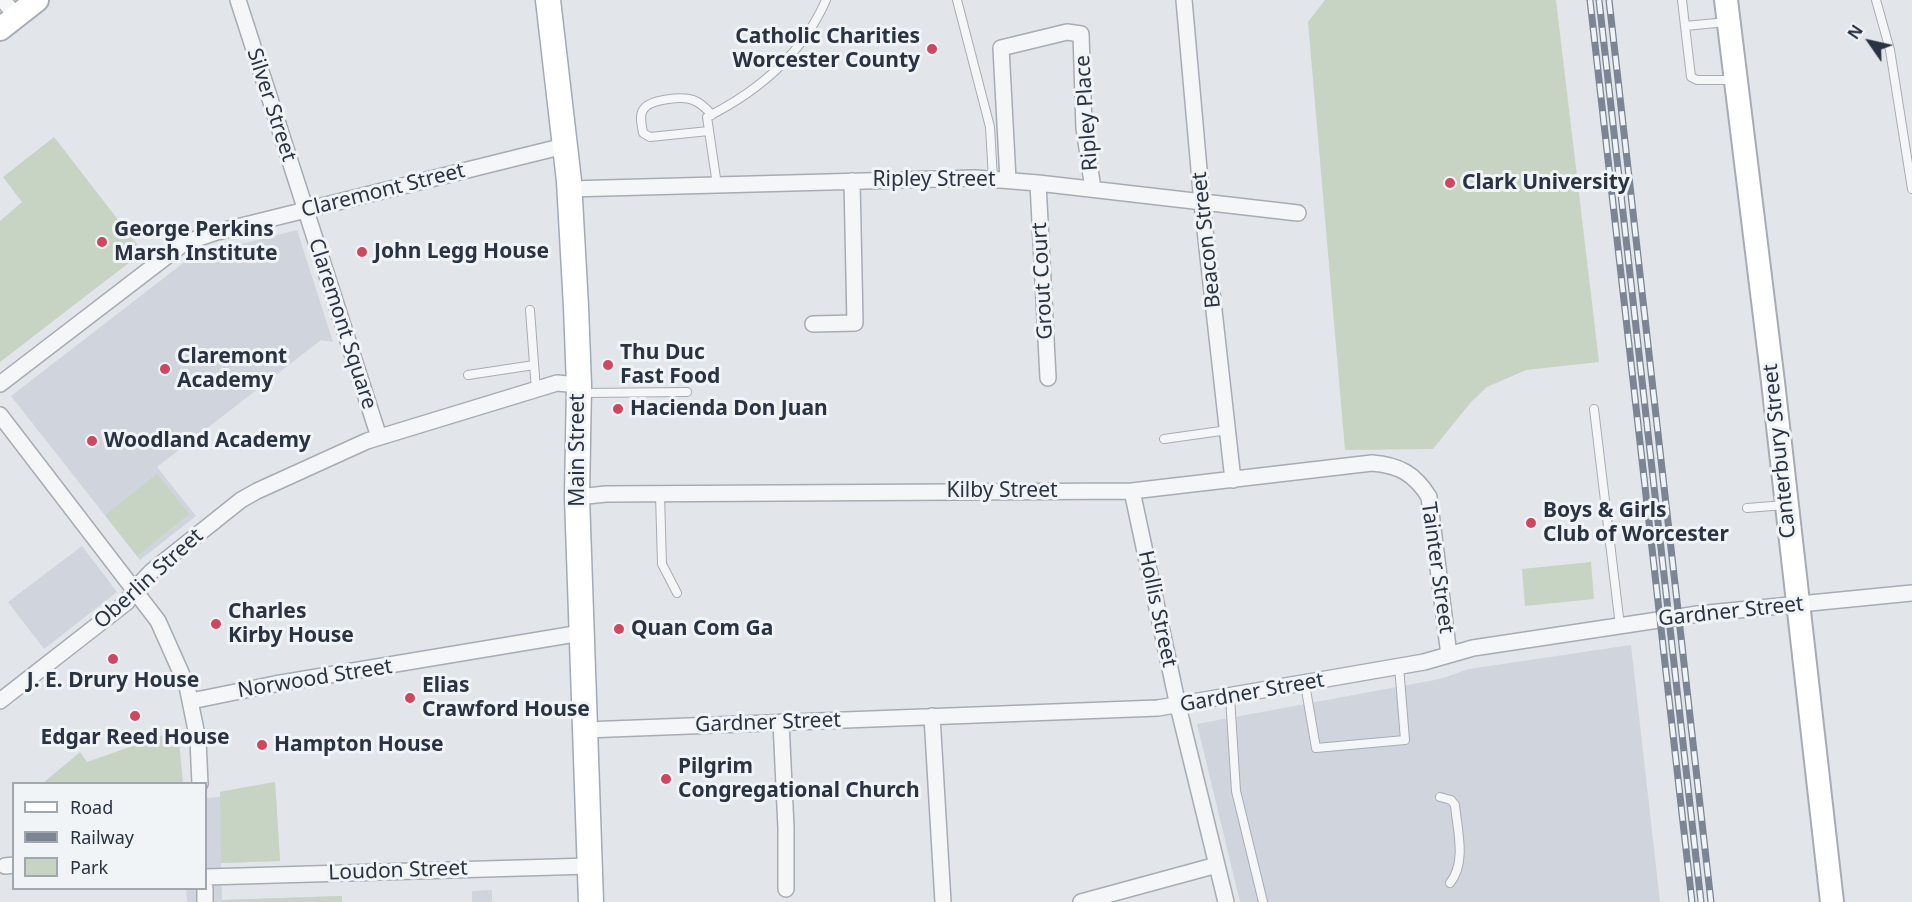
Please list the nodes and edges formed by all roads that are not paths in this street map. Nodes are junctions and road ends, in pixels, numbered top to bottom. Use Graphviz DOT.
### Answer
graph roads {
  1 [pos="37,0"];
  2 [pos="238,0"];
  3 [pos="548,0"];
  4 [pos="826,0"];
  5 [pos="957,0"];
  6 [pos="1184,0"];
  7 [pos="1682,0"];
  8 [pos="1876,0"];
  9 [pos="1727,11"];
  10 [pos="6,15"];
  11 [pos="1685,26"];
  12 [pos="1735,80"];
  13 [pos="712,115"];
  14 [pos="709,131"];
  15 [pos="564,146"];
  16 [pos="1000,180"];
  17 [pos="852,181"];
  18 [pos="1038,183"];
  19 [pos="717,185"];
  20 [pos="569,189"];
  21 [pos="1093,189"];
  22 [pos="1912,189"];
  23 [pos="1202,203"];
  24 [pos="305,210"];
  25 [pos="1298,213"];
  26 [pos="530,310"];
  27 [pos="813,324"];
  28 [pos="534,364"];
  29 [pos="468,375"];
  30 [pos="1048,378"];
  31 [pos="0,384"];
  32 [pos="579,389"];
  33 [pos="536,390"];
  34 [pos="687,393"];
  35 [pos="1594,409"];
  36 [pos="0,415"];
  37 [pos="1228,429"];
  38 [pos="379,437"];
  39 [pos="1164,439"];
  40 [pos="1233,480"];
  41 [pos="1420,482"];
  42 [pos="1132,490"];
  43 [pos="660,495"];
  44 [pos="577,497"];
  45 [pos="1787,505"];
  46 [pos="1748,508"];
  47 [pos="134,590"];
  48 [pos="677,593"];
  49 [pos="1912,593"];
  50 [pos="1798,605"];
  51 [pos="1620,626"];
  52 [pos="581,633"];
  53 [pos="1449,656"];
  54 [pos="1399,666"];
  55 [pos="1305,684"];
  56 [pos="1230,697"];
  57 [pos="0,701"];
  58 [pos="191,701"];
  59 [pos="1178,706"];
  60 [pos="932,716"];
  61 [pos="781,722"];
  62 [pos="585,730"];
  63 [pos="200,782"];
  64 [pos="1440,797"];
  65 [pos="1458,838"];
  66 [pos="1448,839"];
  67 [pos="1217,865"];
  68 [pos="590,866"];
  69 [pos="207,877"];
  70 [pos="1450,883"];
  71 [pos="786,889"];
  72 [pos="591,902"];
  73 [pos="943,902"];
  74 [pos="1081,902"];
  75 [pos="1226,902"];
  76 [pos="1263,902"];
  77 [pos="1832,902"];
  1 -- 10 [label="street"];
  2 -- 24 [label="street, Silver Street"];
  3 -- 15 [label="main road, Main Street"];
  4 -- 13 [label="lane"];
  5 -- 16 [label="lane"];
  6 -- 23 [label="street, Beacon Street"];
  7 -- 11 [label="lane"];
  8 -- 22 [label="lane"];
  9 -- 11 [label="lane"];
  9 -- 12 [label="street, Canterbury Street"];
  11 -- 12 [label="lane"];
  12 -- 45 [label="street, Canterbury Street"];
  13 -- 14 [label="lane"];
  13 -- 14 [label="lane"];
  14 -- 19 [label="lane"];
  15 -- 20 [label="main road, Main Street"];
  15 -- 24 [label="street, Claremont Street"];
  16 -- 17 [label="street, Ripley Street"];
  16 -- 18 [label="street, Ripley Street"];
  16 -- 21 [label="street, Ripley Place"];
  17 -- 19 [label="street, Ripley Street"];
  17 -- 27 [label="street"];
  18 -- 21 [label="street, Ripley Street"];
  18 -- 30 [label="street, Grout Court"];
  19 -- 20 [label="street, Ripley Street"];
  20 -- 32 [label="main road, Main Street"];
  21 -- 23 [label="street, Ripley Street"];
  23 -- 25 [label="street, Ripley Street"];
  23 -- 37 [label="street, Beacon Street"];
  24 -- 31 [label="street, Claremont Street"];
  24 -- 38 [label="street, Claremont Square"];
  26 -- 28 [label="lane"];
  28 -- 29 [label="lane"];
  28 -- 33 [label="lane"];
  32 -- 33 [label="street, Oberlin Street"];
  32 -- 34 [label="lane"];
  32 -- 44 [label="main road, Main Street"];
  33 -- 38 [label="street, Oberlin Street"];
  35 -- 51 [label="lane"];
  36 -- 47 [label="street"];
  37 -- 39 [label="lane"];
  37 -- 40 [label="street, Beacon Street"];
  38 -- 47 [label="street, Oberlin Street"];
  40 -- 41 [label="street, Kilby Street"];
  40 -- 42 [label="street, Kilby Street"];
  41 -- 53 [label="street, Tainter Street"];
  42 -- 43 [label="street, Kilby Street"];
  42 -- 59 [label="street, Hollis Street"];
  43 -- 44 [label="street, Kilby Street"];
  43 -- 48 [label="lane"];
  44 -- 52 [label="main road, Main Street"];
  45 -- 46 [label="lane"];
  45 -- 50 [label="street, Canterbury Street"];
  47 -- 57 [label="street, Oberlin Street"];
  47 -- 58 [label="street"];
  49 -- 50 [label="street, Gardner Street"];
  50 -- 51 [label="street, Gardner Street"];
  50 -- 77 [label="street, Canterbury Street"];
  51 -- 53 [label="street, Gardner Street"];
  52 -- 58 [label="street, Norwood Street"];
  52 -- 62 [label="main road, Main Street"];
  53 -- 54 [label="street, Gardner Street"];
  54 -- 55 [label="street, Gardner Street"];
  54 -- 55 [label="lane"];
  55 -- 56 [label="street, Gardner Street"];
  56 -- 59 [label="street, Gardner Street"];
  56 -- 76 [label="lane"];
  58 -- 63 [label="street"];
  59 -- 60 [label="street, Gardner Street"];
  59 -- 67 [label="street, Hollis Street"];
  60 -- 61 [label="street, Gardner Street"];
  60 -- 73 [label="street"];
  61 -- 62 [label="street, Gardner Street"];
  61 -- 71 [label="street"];
  62 -- 68 [label="main road, Main Street"];
  64 -- 65 [label="lane"];
  65 -- 66 [label="lane"];
  65 -- 70 [label="lane"];
  67 -- 74 [label="street"];
  67 -- 75 [label="street, Hollis Street"];
  68 -- 69 [label="street, Loudon Street"];
  68 -- 72 [label="main road, Main Street"];
}
